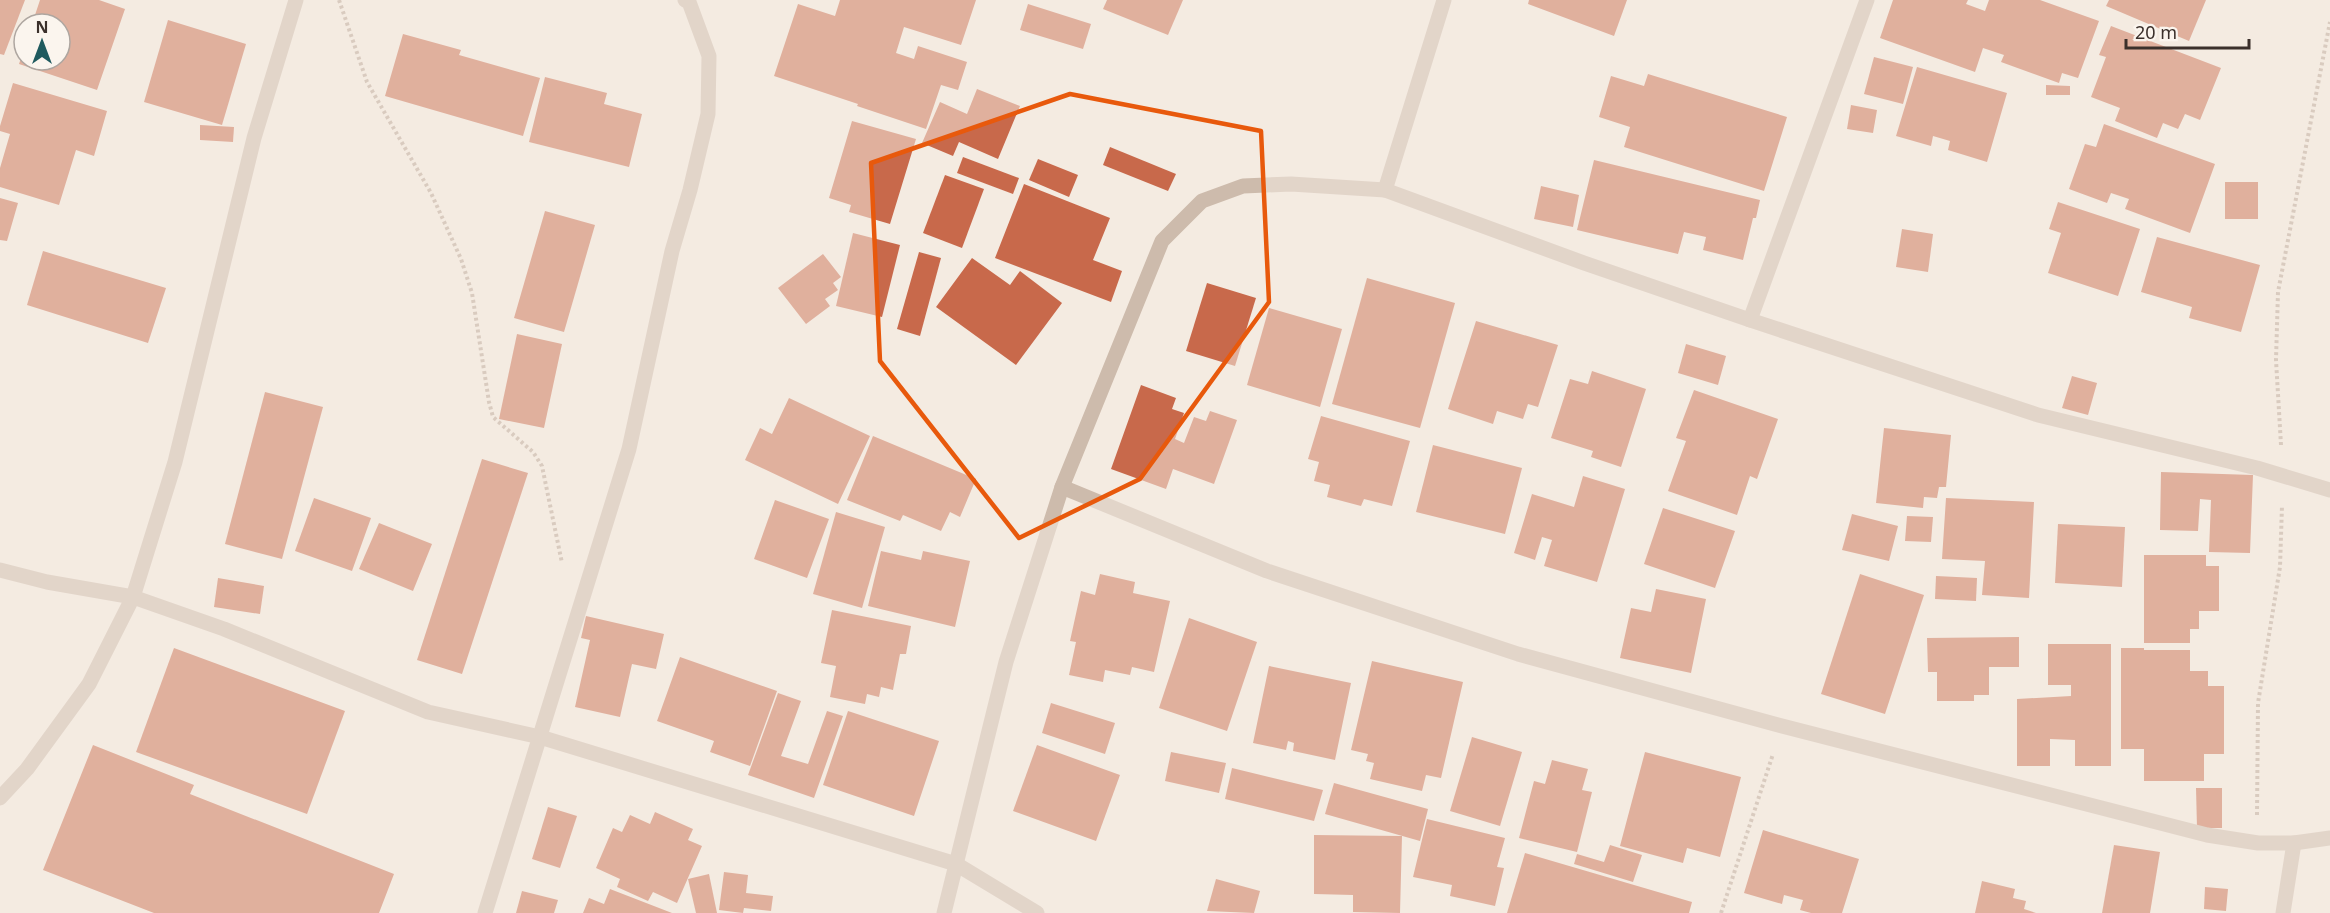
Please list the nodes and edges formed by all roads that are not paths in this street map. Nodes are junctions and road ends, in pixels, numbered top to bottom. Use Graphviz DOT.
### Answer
graph roads {
  1 [pos="296,0"];
  2 [pos="685,0"];
  3 [pos="1444,0"];
  4 [pos="1867,0"];
  5 [pos="1385,190"];
  6 [pos="1750,320"];
  7 [pos="1062,487"];
  8 [pos="2330,490"];
  9 [pos="0,570"];
  10 [pos="133,597"];
  11 [pos="540,737"];
  12 [pos="0,798"];
  13 [pos="2330,838"];
  14 [pos="2294,843"];
  15 [pos="956,864"];
  16 [pos="485,913"];
  17 [pos="944,913"];
  18 [pos="1038,913"];
  19 [pos="2283,913"];
  1 -- 10 [label="street"];
  2 -- 11 [label="street"];
  3 -- 5 [label="street"];
  4 -- 6 [label="street"];
  5 -- 6 [label="street"];
  5 -- 7 [label="street"];
  6 -- 8 [label="street"];
  7 -- 14 [label="street"];
  7 -- 15 [label="street"];
  9 -- 10 [label="street"];
  10 -- 11 [label="street"];
  10 -- 12 [label="street"];
  11 -- 15 [label="street"];
  11 -- 16 [label="street"];
  13 -- 14 [label="street"];
  14 -- 19 [label="street"];
  15 -- 17 [label="street"];
  15 -- 18 [label="street"];
}
